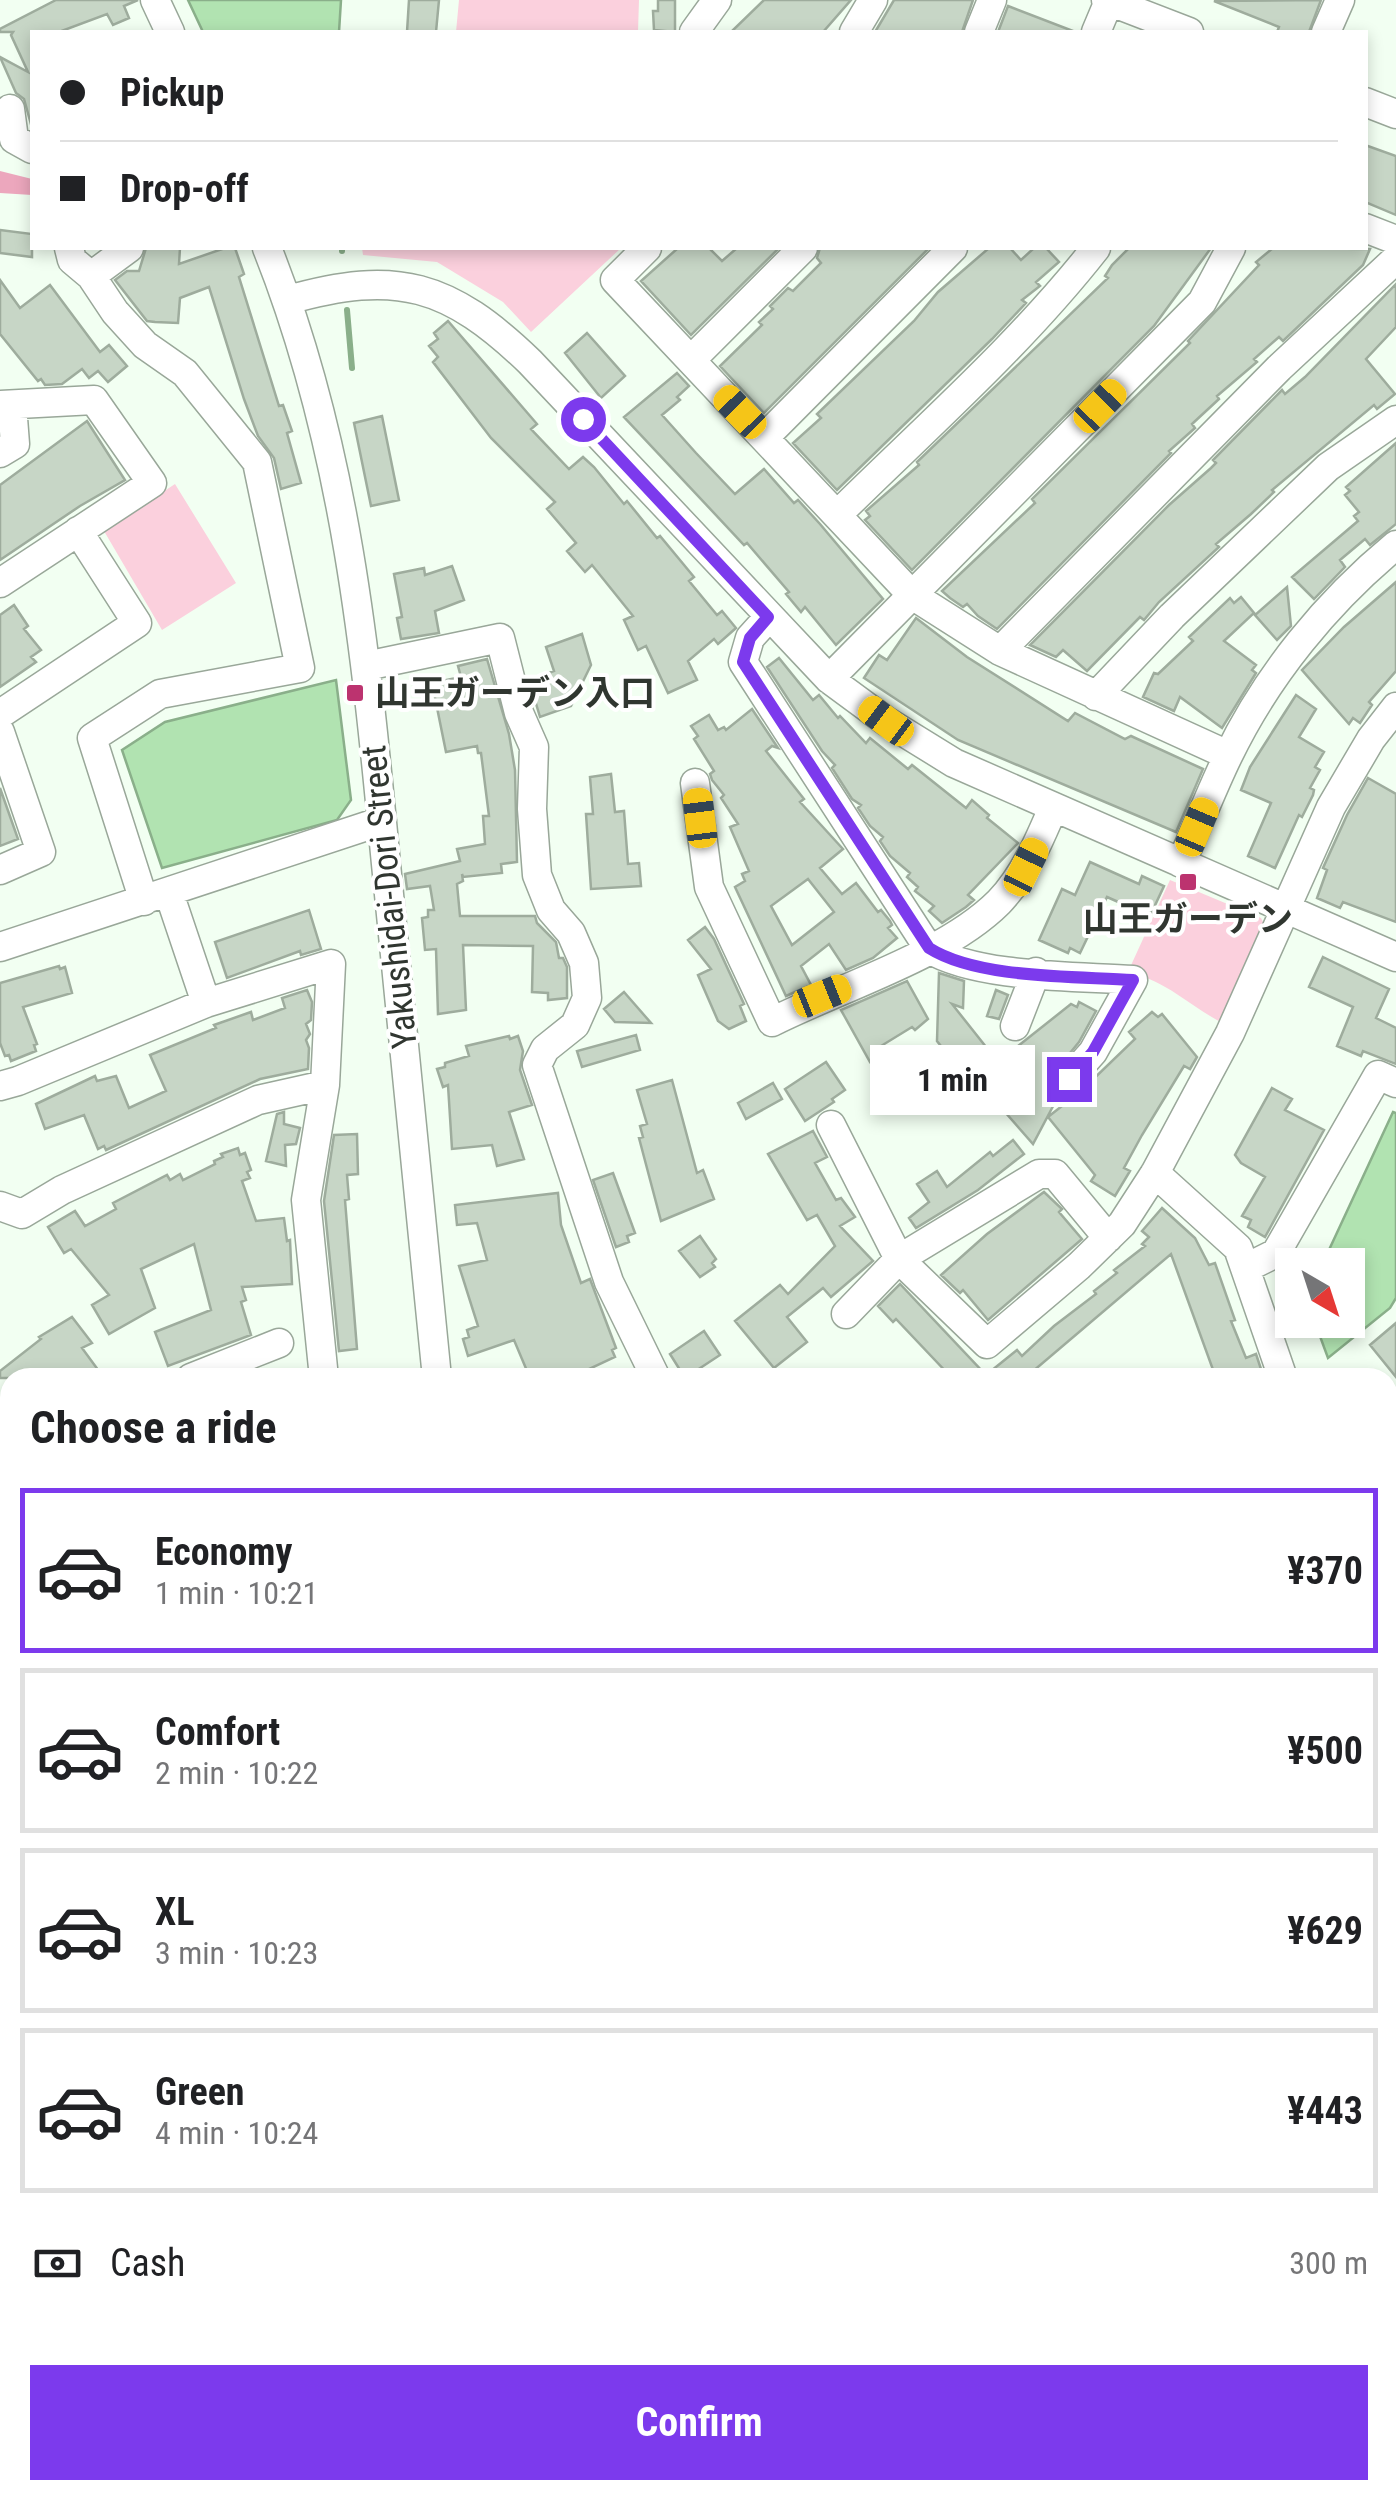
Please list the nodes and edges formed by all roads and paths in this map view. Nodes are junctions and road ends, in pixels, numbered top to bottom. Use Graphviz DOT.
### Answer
graph roads {
  1 [pos="717,0"];
  2 [pos="873,0"];
  3 [pos="992,0"];
  4 [pos="1340,0"];
  5 [pos="1107,1"];
  6 [pos="695,30"];
  7 [pos="855,30"];
  8 [pos="980,30"];
  9 [pos="1097,30"];
  10 [pos="1184,30"];
  11 [pos="1327,30"];
  12 [pos="1368,103"];
  13 [pos="10,110"];
  14 [pos="1396,114"];
  15 [pos="30,148"];
  16 [pos="1368,229"];
  17 [pos="1396,240"];
  18 [pos="69,250"];
  19 [pos="126,250"];
  20 [pos="267,250"];
  21 [pos="645,250"];
  22 [pos="801,250"];
  23 [pos="951,250"];
  24 [pos="1094,250"];
  25 [pos="1230,250"];
  26 [pos="1396,259"];
  27 [pos="92,276"];
  28 [pos="288,300"];
  29 [pos="691,360"];
  30 [pos="6,405"];
  31 [pos="1396,420"];
  32 [pos="764,438"];
  33 [pos="0,454"];
  34 [pos="837,514"];
  35 [pos="78,531"];
  36 [pos="1396,545"];
  37 [pos="0,583"];
  38 [pos="912,595"];
  39 [pos="768,617"];
  40 [pos="1000,651"];
  41 [pos="366,666"];
  42 [pos="829,678"];
  43 [pos="1096,696"];
  44 [pos="1396,707"];
  45 [pos="0,714"];
  46 [pos="0,732"];
  47 [pos="1228,755"];
  48 [pos="696,783"];
  49 [pos="1053,808"];
  50 [pos="382,821"];
  51 [pos="1181,863"];
  52 [pos="0,870"];
  53 [pos="157,897"];
  54 [pos="1286,909"];
  55 [pos="0,947"];
  56 [pos="929,948"];
  57 [pos="1396,957"];
  58 [pos="1036,972"];
  59 [pos="206,1003"];
  60 [pos="1016,1026"];
  61 [pos="1069,1079"];
  62 [pos="1396,1083"];
  63 [pos="325,1085"];
  64 [pos="0,1086"];
  65 [pos="831,1126"];
  66 [pos="1154,1173"];
  67 [pos="0,1206"];
  68 [pos="1108,1238"];
  69 [pos="899,1259"];
  70 [pos="1246,1268"];
  71 [pos="846,1314"];
  72 [pos="279,1343"];
  73 [pos="215,1368"];
  74 [pos="323,1368"];
  75 [pos="437,1368"];
  76 [pos="651,1368"];
  77 [pos="1280,1368"];
  1 -- 6 [label="street"];
  2 -- 7 [label="street"];
  3 -- 8 [label="street"];
  4 -- 11 [label="street"];
  5 -- 9 [label="street"];
  5 -- 10 [label="street"];
  12 -- 14 [label="street"];
  13 -- 15 [label="street"];
  16 -- 17 [label="street"];
  18 -- 27 [label="street"];
  19 -- 27 [label="street"];
  20 -- 28 [label="street, Yakushidai-Dori Street"];
  21 -- 29 [label="street"];
  22 -- 29 [label="street"];
  23 -- 32 [label="street"];
  24 -- 34 [label="street"];
  25 -- 38 [label="street"];
  26 -- 40 [label="street"];
  27 -- 53 [label="street"];
  28 -- 39 [label="street"];
  28 -- 41 [label="street, Yakushidai-Dori Street"];
  29 -- 32 [label="street"];
  30 -- 33 [label="street"];
  30 -- 35 [label="street"];
  31 -- 43 [label="street"];
  32 -- 34 [label="street"];
  34 -- 38 [label="street"];
  35 -- 37 [label="street"];
  35 -- 45 [label="street"];
  36 -- 47 [label="street"];
  38 -- 40 [label="street"];
  38 -- 42 [label="street"];
  39 -- 42 [label="street"];
  39 -- 56 [label="street"];
  40 -- 43 [label="street"];
  41 -- 50 [label="street, Yakushidai-Dori Street"];
  41 -- 76 [label="street"];
  42 -- 49 [label="street"];
  43 -- 47 [label="street"];
  44 -- 54 [label="street"];
  46 -- 52 [label="street"];
  47 -- 51 [label="street"];
  48 -- 56 [label="street"];
  49 -- 51 [label="street"];
  49 -- 56 [label="street"];
  50 -- 53 [label="street"];
  50 -- 75 [label="street, Yakushidai-Dori Street"];
  51 -- 54 [label="street"];
  53 -- 55 [label="street"];
  53 -- 59 [label="street"];
  54 -- 57 [label="street"];
  54 -- 66 [label="street"];
  56 -- 58 [label="street"];
  58 -- 60 [label="street"];
  58 -- 61 [label="street"];
  59 -- 63 [label="street"];
  59 -- 64 [label="street"];
  62 -- 70 [label="street"];
  63 -- 67 [label="street"];
  63 -- 74 [label="street"];
  65 -- 69 [label="street"];
  66 -- 68 [label="street"];
  66 -- 70 [label="street"];
  68 -- 69 [label="street"];
  68 -- 69 [label="street"];
  69 -- 71 [label="street"];
  70 -- 77 [label="street"];
  72 -- 73 [label="street"];
}
